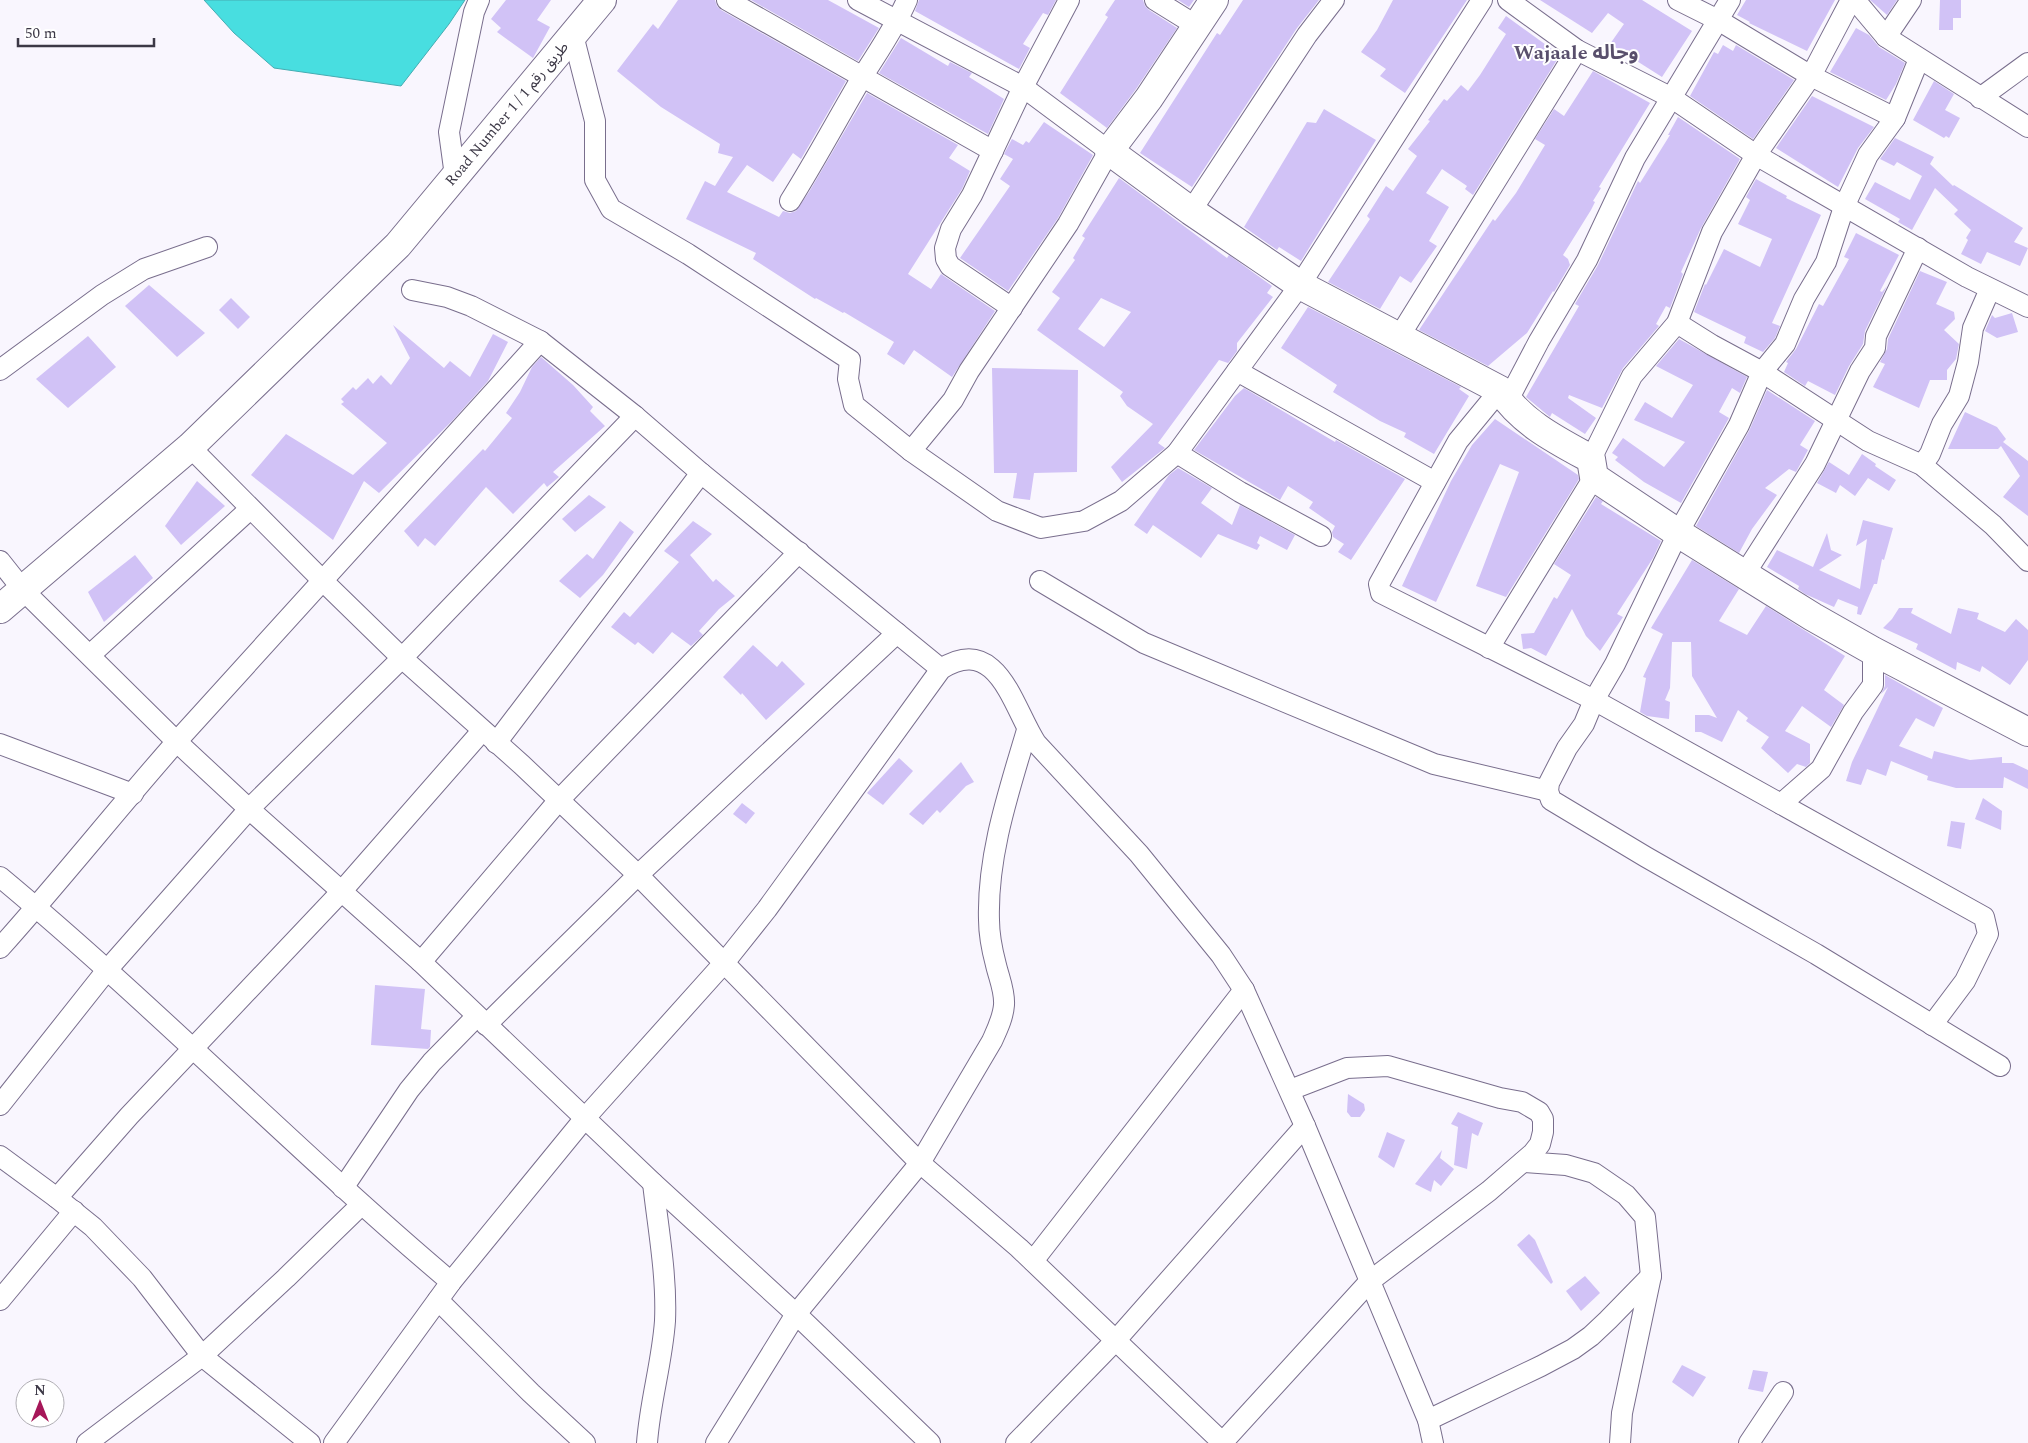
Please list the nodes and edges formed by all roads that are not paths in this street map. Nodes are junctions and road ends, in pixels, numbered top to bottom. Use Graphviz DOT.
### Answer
graph roads {
  1 [pos="479,0"];
  2 [pos="602,0"];
  3 [pos="727,0"];
  4 [pos="858,0"];
  5 [pos="907,0"];
  6 [pos="1069,0"];
  7 [pos="1155,0"];
  8 [pos="1214,0"];
  9 [pos="1334,0"];
  10 [pos="1482,0"];
  11 [pos="1508,0"];
  12 [pos="1678,0"];
  13 [pos="1730,0"];
  14 [pos="1853,0"];
  15 [pos="1911,0"];
  16 [pos="1718,20"];
  17 [pos="898,22"];
  18 [pos="1197,26"];
  19 [pos="574,35"];
  20 [pos="1886,37"];
  21 [pos="1577,50"];
  22 [pos="1919,59"];
  23 [pos="2028,63"];
  24 [pos="1811,76"];
  25 [pos="862,78"];
  26 [pos="1022,87"];
  27 [pos="1672,98"];
  28 [pos="1980,98"];
  29 [pos="1895,118"];
  30 [pos="2028,127"];
  31 [pos="993,151"];
  32 [pos="1109,151"];
  33 [pos="1756,156"];
  34 [pos="455,176"];
  35 [pos="790,201"];
  36 [pos="1844,207"];
  37 [pos="1191,211"];
  38 [pos="207,247"];
  39 [pos="1918,248"];
  40 [pos="1300,285"];
  41 [pos="1990,289"];
  42 [pos="412,290"];
  43 [pos="2021,304"];
  44 [pos="1012,308"];
  45 [pos="2028,320"];
  46 [pos="1677,323"];
  47 [pos="1399,337"];
  48 [pos="540,340"];
  49 [pos="0,370"];
  50 [pos="1238,371"];
  51 [pos="1762,372"];
  52 [pos="1504,396"];
  53 [pos="635,416"];
  54 [pos="1837,420"];
  55 [pos="190,447"];
  56 [pos="911,451"];
  57 [pos="1177,453"];
  58 [pos="1922,465"];
  59 [pos="1592,468"];
  60 [pos="701,473"];
  61 [pos="1435,482"];
  62 [pos="250,509"];
  63 [pos="1678,533"];
  64 [pos="1321,536"];
  65 [pos="799,552"];
  66 [pos="0,561"];
  67 [pos="2028,561"];
  68 [pos="1744,575"];
  69 [pos="1040,581"];
  70 [pos="324,582"];
  71 [pos="23,590"];
  72 [pos="0,609"];
  73 [pos="897,632"];
  74 [pos="1489,648"];
  75 [pos="1873,652"];
  76 [pos="90,655"];
  77 [pos="402,658"];
  78 [pos="941,669"];
  79 [pos="1594,700"];
  80 [pos="1027,730"];
  81 [pos="2028,732"];
  82 [pos="489,737"];
  83 [pos="177,742"];
  84 [pos="0,744"];
  85 [pos="1548,791"];
  86 [pos="132,794"];
  87 [pos="560,800"];
  88 [pos="1781,804"];
  89 [pos="249,809"];
  90 [pos="638,875"];
  91 [pos="0,877"];
  92 [pos="341,892"];
  93 [pos="36,908"];
  94 [pos="0,948"];
  95 [pos="420,962"];
  96 [pos="724,963"];
  97 [pos="108,970"];
  98 [pos="1244,990"];
  99 [pos="482,1020"];
  100 [pos="1932,1025"];
  101 [pos="193,1048"];
  102 [pos="2000,1066"];
  103 [pos="1290,1090"];
  104 [pos="0,1105"];
  105 [pos="584,1118"];
  106 [pos="1305,1126"];
  107 [pos="0,1156"];
  108 [pos="1523,1162"];
  109 [pos="920,1163"];
  110 [pos="653,1183"];
  111 [pos="343,1188"];
  112 [pos="57,1198"];
  113 [pos="361,1205"];
  114 [pos="74,1211"];
  115 [pos="1033,1261"];
  116 [pos="1651,1276"];
  117 [pos="1370,1281"];
  118 [pos="451,1282"];
  119 [pos="0,1300"];
  120 [pos="438,1300"];
  121 [pos="796,1314"];
  122 [pos="1116,1340"];
  123 [pos="202,1356"];
  124 [pos="1783,1392"];
  125 [pos="1428,1420"];
  126 [pos="87,1443"];
  127 [pos="310,1443"];
  128 [pos="334,1443"];
  129 [pos="585,1443"];
  130 [pos="647,1443"];
  131 [pos="716,1443"];
  132 [pos="930,1443"];
  133 [pos="1016,1443"];
  134 [pos="1222,1443"];
  135 [pos="1433,1443"];
  136 [pos="1620,1443"];
  137 [pos="1749,1443"];
  1 -- 34 [label="street"];
  2 -- 19 [label="main road, Road Number 1 / طريق رقم 1"];
  3 -- 25 [label="street"];
  4 -- 17 [label="street"];
  5 -- 17 [label="street"];
  6 -- 26 [label="street"];
  7 -- 18 [label="street"];
  8 -- 18 [label="main road"];
  9 -- 37 [label="street"];
  10 -- 40 [label="street"];
  11 -- 21 [label="street"];
  12 -- 16 [label="street"];
  13 -- 16 [label="street"];
  14 -- 20 [label="street"];
  14 -- 24 [label="street"];
  15 -- 20 [label="street"];
  16 -- 24 [label="street"];
  16 -- 27 [label="street"];
  17 -- 25 [label="street"];
  17 -- 26 [label="street"];
  18 -- 32 [label="main road"];
  19 -- 34 [label="main road, Road Number 1 / طريق رقم 1"];
  19 -- 56 [label="street"];
  20 -- 22 [label="street"];
  21 -- 27 [label="street"];
  21 -- 47 [label="street"];
  22 -- 28 [label="street"];
  22 -- 29 [label="street"];
  23 -- 28 [label="street"];
  24 -- 29 [label="street"];
  24 -- 33 [label="street"];
  25 -- 31 [label="street"];
  25 -- 35 [label="street"];
  26 -- 31 [label="street"];
  26 -- 32 [label="street"];
  27 -- 33 [label="street"];
  27 -- 52 [label="street"];
  28 -- 30 [label="street"];
  29 -- 36 [label="street"];
  31 -- 44 [label="street"];
  32 -- 37 [label="main road"];
  32 -- 44 [label="street"];
  33 -- 36 [label="street"];
  33 -- 46 [label="street"];
  34 -- 55 [label="main road, Road Number 1 / طريق رقم 1"];
  36 -- 39 [label="street"];
  36 -- 51 [label="street"];
  37 -- 40 [label="main road"];
  38 -- 49 [label="street"];
  39 -- 41 [label="street"];
  39 -- 54 [label="street"];
  40 -- 47 [label="main road"];
  40 -- 50 [label="street"];
  41 -- 43 [label="street"];
  41 -- 58 [label="street"];
  42 -- 48 [label="street"];
  43 -- 45 [label="street"];
  44 -- 56 [label="street"];
  46 -- 51 [label="street"];
  46 -- 59 [label="street"];
  47 -- 52 [label="main road"];
  48 -- 53 [label="street"];
  48 -- 70 [label="street"];
  50 -- 57 [label="street"];
  50 -- 61 [label="street"];
  51 -- 54 [label="street"];
  51 -- 63 [label="street"];
  52 -- 59 [label="main road"];
  52 -- 61 [label="street"];
  53 -- 60 [label="street"];
  53 -- 77 [label="street"];
  54 -- 58 [label="street"];
  54 -- 68 [label="street"];
  55 -- 62 [label="street"];
  55 -- 71 [label="main road, Road Number 1 / طريق رقم 1"];
  56 -- 57 [label="street"];
  57 -- 64 [label="street"];
  58 -- 67 [label="street"];
  59 -- 63 [label="main road"];
  59 -- 74 [label="street"];
  60 -- 65 [label="street"];
  60 -- 82 [label="street"];
  61 -- 74 [label="street"];
  62 -- 70 [label="street"];
  62 -- 76 [label="street"];
  63 -- 68 [label="main road"];
  63 -- 79 [label="street"];
  65 -- 73 [label="street"];
  65 -- 87 [label="street"];
  66 -- 71 [label="street"];
  68 -- 75 [label="main road"];
  69 -- 85 [label="street"];
  70 -- 77 [label="street"];
  70 -- 83 [label="street"];
  71 -- 72 [label="main road, Road Number 1 / طريق رقم 1"];
  71 -- 76 [label="street"];
  73 -- 78 [label="street"];
  73 -- 90 [label="street"];
  74 -- 79 [label="street"];
  75 -- 81 [label="main road"];
  75 -- 88 [label="street"];
  76 -- 83 [label="street"];
  77 -- 82 [label="street"];
  77 -- 89 [label="street"];
  78 -- 80 [label="street"];
  78 -- 96 [label="street"];
  79 -- 85 [label="street"];
  79 -- 88 [label="street"];
  80 -- 98 [label="street"];
  80 -- 109 [label="street"];
  82 -- 87 [label="street"];
  82 -- 92 [label="street"];
  83 -- 86 [label="street"];
  83 -- 89 [label="street"];
  84 -- 86 [label="street"];
  85 -- 100 [label="street"];
  86 -- 93 [label="street"];
  87 -- 90 [label="street"];
  87 -- 95 [label="street"];
  88 -- 100 [label="street"];
  89 -- 92 [label="street"];
  89 -- 97 [label="street"];
  90 -- 96 [label="street"];
  90 -- 99 [label="street"];
  91 -- 93 [label="street"];
  92 -- 95 [label="street"];
  92 -- 101 [label="street"];
  93 -- 94 [label="street"];
  93 -- 97 [label="street"];
  95 -- 99 [label="street"];
  96 -- 105 [label="street"];
  96 -- 109 [label="street"];
  97 -- 101 [label="street"];
  97 -- 104 [label="street"];
  98 -- 103 [label="street"];
  98 -- 115 [label="street"];
  99 -- 105 [label="street"];
  99 -- 111 [label="street"];
  100 -- 102 [label="street"];
  101 -- 111 [label="street"];
  101 -- 112 [label="street"];
  103 -- 106 [label="street"];
  103 -- 108 [label="street"];
  105 -- 110 [label="street"];
  105 -- 118 [label="street"];
  106 -- 117 [label="street"];
  106 -- 122 [label="street"];
  107 -- 112 [label="street"];
  108 -- 116 [label="street"];
  108 -- 117 [label="street"];
  109 -- 115 [label="street"];
  109 -- 121 [label="street"];
  110 -- 121 [label="street"];
  110 -- 130 [label="street"];
  111 -- 113 [label="street"];
  112 -- 114 [label="street"];
  113 -- 118 [label="street"];
  113 -- 123 [label="street"];
  114 -- 119 [label="street"];
  114 -- 123 [label="street"];
  115 -- 122 [label="street"];
  116 -- 125 [label="street"];
  116 -- 136 [label="street"];
  117 -- 125 [label="street"];
  117 -- 134 [label="street"];
  118 -- 120 [label="street"];
  120 -- 128 [label="street"];
  120 -- 129 [label="street"];
  121 -- 131 [label="street"];
  121 -- 132 [label="street"];
  122 -- 133 [label="street"];
  122 -- 134 [label="street"];
  123 -- 126 [label="street"];
  123 -- 127 [label="street"];
  124 -- 137 [label="street"];
  125 -- 135 [label="street"];
}
